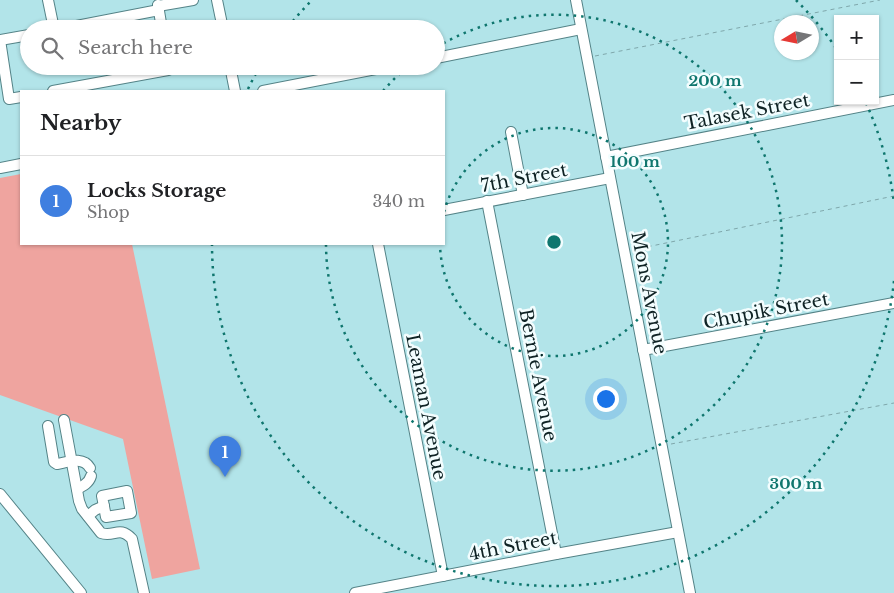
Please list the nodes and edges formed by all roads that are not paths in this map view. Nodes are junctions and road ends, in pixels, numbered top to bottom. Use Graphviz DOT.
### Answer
graph roads {
  1 [pos="48,0"];
  2 [pos="193,0"];
  3 [pos="217,0"];
  4 [pos="576,0"];
  5 [pos="158,5"];
  6 [pos="52,20"];
  7 [pos="97,20"];
  8 [pos="160,20"];
  9 [pos="220,20"];
  10 [pos="581,29"];
  11 [pos="20,37"];
  12 [pos="0,40"];
  13 [pos="445,56"];
  14 [pos="133,75"];
  15 [pos="232,75"];
  16 [pos="345,75"];
  17 [pos="58,90"];
  18 [pos="235,90"];
  19 [pos="268,90"];
  20 [pos="20,97"];
  21 [pos="894,100"];
  22 [pos="511,132"];
  23 [pos="606,156"];
  24 [pos="20,164"];
  25 [pos="0,168"];
  26 [pos="610,178"];
  27 [pos="523,194"];
  28 [pos="487,201"];
  29 [pos="445,210"];
  30 [pos="378,245"];
  31 [pos="894,303"];
  32 [pos="643,350"];
  33 [pos="64,420"];
  34 [pos="48,426"];
  35 [pos="72,461"];
  36 [pos="77,489"];
  37 [pos="0,494"];
  38 [pos="104,506"];
  39 [pos="88,516"];
  40 [pos="678,532"];
  41 [pos="556,554"];
  42 [pos="442,576"];
  43 [pos="80,593"];
  44 [pos="144,593"];
  45 [pos="355,593"];
  46 [pos="690,593"];
  1 -- 6 [label="street"];
  2 -- 5 [label="street"];
  3 -- 9 [label="street"];
  4 -- 10 [label="street, Mons Avenue"];
  5 -- 7 [label="street"];
  5 -- 8 [label="street"];
  10 -- 13 [label="street"];
  10 -- 23 [label="street, Mons Avenue"];
  11 -- 12 [label="street"];
  12 -- 20 [label="street"];
  14 -- 17 [label="street"];
  15 -- 18 [label="street"];
  16 -- 19 [label="street"];
  21 -- 23 [label="street, Talasek Street"];
  22 -- 27 [label="street"];
  23 -- 26 [label="street, Mons Avenue"];
  24 -- 25 [label="street"];
  26 -- 27 [label="street, 7th Street"];
  26 -- 32 [label="street, Mons Avenue"];
  27 -- 28 [label="street, 7th Street"];
  28 -- 29 [label="street, 7th Street"];
  28 -- 41 [label="street, Bernie Avenue"];
  30 -- 42 [label="street, Leaman Avenue"];
  31 -- 32 [label="street, Chupik Street"];
  32 -- 40 [label="street, Mons Avenue"];
  33 -- 35 [label="street"];
  34 -- 35 [label="street"];
  35 -- 36 [label="street"];
  35 -- 36 [label="street"];
  36 -- 39 [label="street"];
  37 -- 43 [label="street"];
  38 -- 39 [label="street"];
  39 -- 44 [label="street"];
  40 -- 41 [label="street, 4th Street"];
  40 -- 46 [label="street, Mons Avenue"];
  41 -- 42 [label="street, 4th Street"];
  42 -- 45 [label="street, 4th Street"];
}
